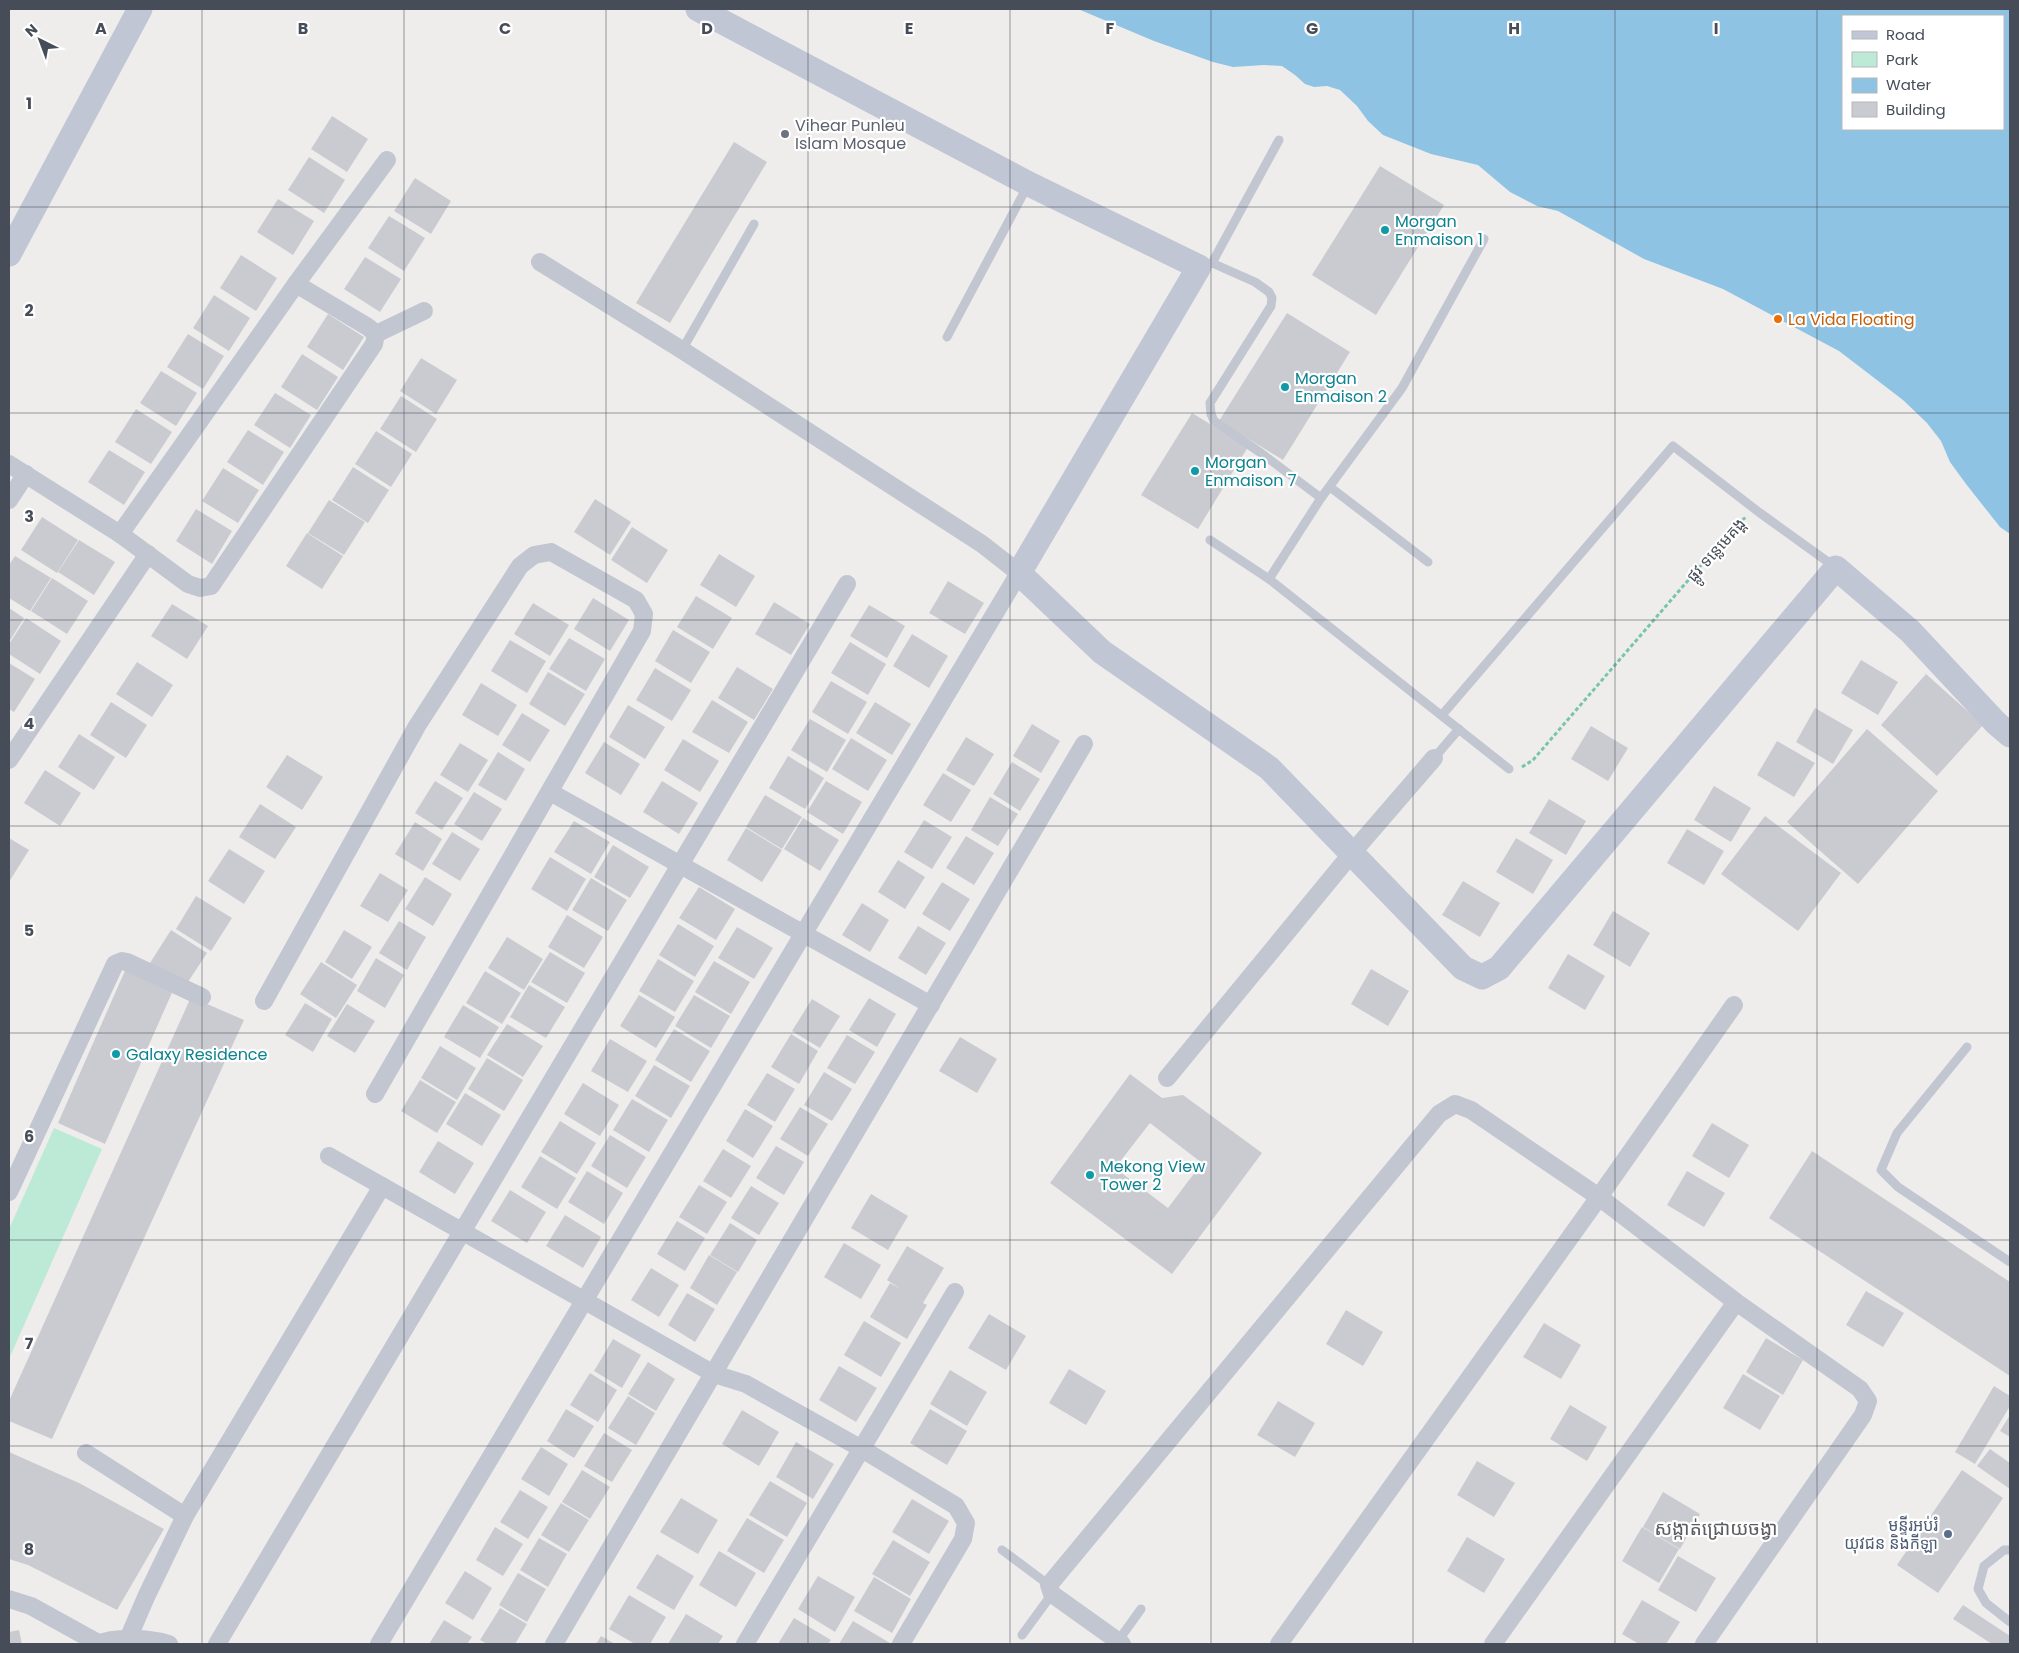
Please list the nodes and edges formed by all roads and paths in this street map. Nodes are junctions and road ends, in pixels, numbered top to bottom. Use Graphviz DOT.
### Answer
graph roads {
  1 [pos="140,9"];
  2 [pos="698,9"];
  3 [pos="1279,140"];
  4 [pos="387,160"];
  5 [pos="1029,184"];
  6 [pos="754,224"];
  7 [pos="1484,238"];
  8 [pos="9,254"];
  9 [pos="540,262"];
  10 [pos="1205,265"];
  11 [pos="296,284"];
  12 [pos="424,310"];
  13 [pos="376,334"];
  14 [pos="947,337"];
  15 [pos="682,350"];
  16 [pos="9,464"];
  17 [pos="26,474"];
  18 [pos="1330,487"];
  19 [pos="1321,498"];
  20 [pos="9,500"];
  21 [pos="1760,513"];
  22 [pos="120,534"];
  23 [pos="1210,540"];
  24 [pos="148,554"];
  25 [pos="1428,562"];
  26 [pos="1836,568"];
  27 [pos="1019,572"];
  28 [pos="1269,579"];
  29 [pos="846,584"];
  30 [pos="1442,715"];
  31 [pos="1459,729"];
  32 [pos="2010,735"];
  33 [pos="1084,744"];
  34 [pos="1434,758"];
  35 [pos="9,760"];
  36 [pos="1509,769"];
  37 [pos="550,792"];
  38 [pos="1352,853"];
  39 [pos="680,865"];
  40 [pos="804,934"];
  41 [pos="202,996"];
  42 [pos="264,1001"];
  43 [pos="931,1005"];
  44 [pos="1734,1005"];
  45 [pos="1967,1047"];
  46 [pos="1167,1078"];
  47 [pos="375,1094"];
  48 [pos="329,1156"];
  49 [pos="382,1186"];
  50 [pos="9,1192"];
  51 [pos="1599,1198"];
  52 [pos="462,1232"];
  53 [pos="2010,1262"];
  54 [pos="955,1292"];
  55 [pos="584,1300"];
  56 [pos="1736,1302"];
  57 [pos="714,1374"];
  58 [pos="862,1449"];
  59 [pos="86,1452"];
  60 [pos="185,1516"];
  61 [pos="1002,1550"];
  62 [pos="2010,1550"];
  63 [pos="1051,1589"];
  64 [pos="9,1599"];
  65 [pos="1141,1609"];
  66 [pos="2010,1622"];
  67 [pos="1022,1635"];
  68 [pos="128,1639"];
  69 [pos="1120,1643"];
  70 [pos="98,1644"];
  71 [pos="169,1644"];
  72 [pos="217,1644"];
  73 [pos="379,1644"];
  74 [pos="554,1644"];
  75 [pos="745,1644"];
  76 [pos="901,1644"];
  77 [pos="1279,1644"];
  78 [pos="1493,1644"];
  79 [pos="1704,1644"];
  1 -- 8 [label="street"];
  2 -- 5 [label="street"];
  3 -- 10 [label="lane"];
  4 -- 11 [label="street"];
  5 -- 10 [label="street"];
  5 -- 14 [label="lane"];
  6 -- 15 [label="lane"];
  7 -- 18 [label="lane"];
  9 -- 15 [label="street"];
  10 -- 19 [label="lane"];
  10 -- 27 [label="street"];
  11 -- 13 [label="street"];
  11 -- 22 [label="street"];
  12 -- 13 [label="street"];
  13 -- 24 [label="street"];
  15 -- 27 [label="street"];
  16 -- 17 [label="street"];
  17 -- 20 [label="street"];
  17 -- 22 [label="street"];
  18 -- 19 [label="lane"];
  18 -- 25 [label="lane"];
  19 -- 28 [label="lane"];
  21 -- 26 [label="lane, ផ្លូវ ទន្លេមេគង្គ"];
  21 -- 30 [label="lane"];
  21 -- 36 [label="path, ផ្លូវ ទន្លេមេគង្គ"];
  22 -- 24 [label="street"];
  23 -- 28 [label="lane"];
  24 -- 35 [label="street"];
  26 -- 32 [label="street, ផ្លូវ ទន្លេមេគង្គ"];
  26 -- 38 [label="street"];
  27 -- 38 [label="street"];
  27 -- 40 [label="street"];
  28 -- 30 [label="lane"];
  29 -- 39 [label="street"];
  30 -- 31 [label="lane"];
  31 -- 34 [label="lane"];
  31 -- 36 [label="lane"];
  33 -- 43 [label="street"];
  34 -- 38 [label="street"];
  37 -- 39 [label="street"];
  37 -- 42 [label="street"];
  37 -- 47 [label="street"];
  38 -- 46 [label="street"];
  39 -- 40 [label="street"];
  39 -- 52 [label="street"];
  40 -- 43 [label="street"];
  40 -- 55 [label="street"];
  41 -- 50 [label="street"];
  43 -- 57 [label="street"];
  44 -- 51 [label="street"];
  45 -- 53 [label="lane"];
  48 -- 49 [label="street"];
  49 -- 52 [label="street"];
  49 -- 60 [label="street"];
  51 -- 56 [label="street"];
  51 -- 63 [label="street"];
  51 -- 77 [label="street"];
  52 -- 55 [label="street"];
  52 -- 72 [label="street"];
  54 -- 58 [label="street"];
  55 -- 57 [label="street"];
  55 -- 73 [label="street"];
  56 -- 78 [label="street"];
  56 -- 79 [label="street"];
  57 -- 58 [label="street"];
  57 -- 74 [label="street"];
  58 -- 75 [label="street"];
  58 -- 76 [label="street"];
  59 -- 60 [label="street"];
  60 -- 68 [label="street"];
  61 -- 63 [label="lane"];
  62 -- 66 [label="lane"];
  63 -- 67 [label="lane"];
  63 -- 69 [label="street"];
  64 -- 70 [label="street"];
  65 -- 69 [label="lane"];
  68 -- 70 [label="street"];
  68 -- 71 [label="street"];
}
